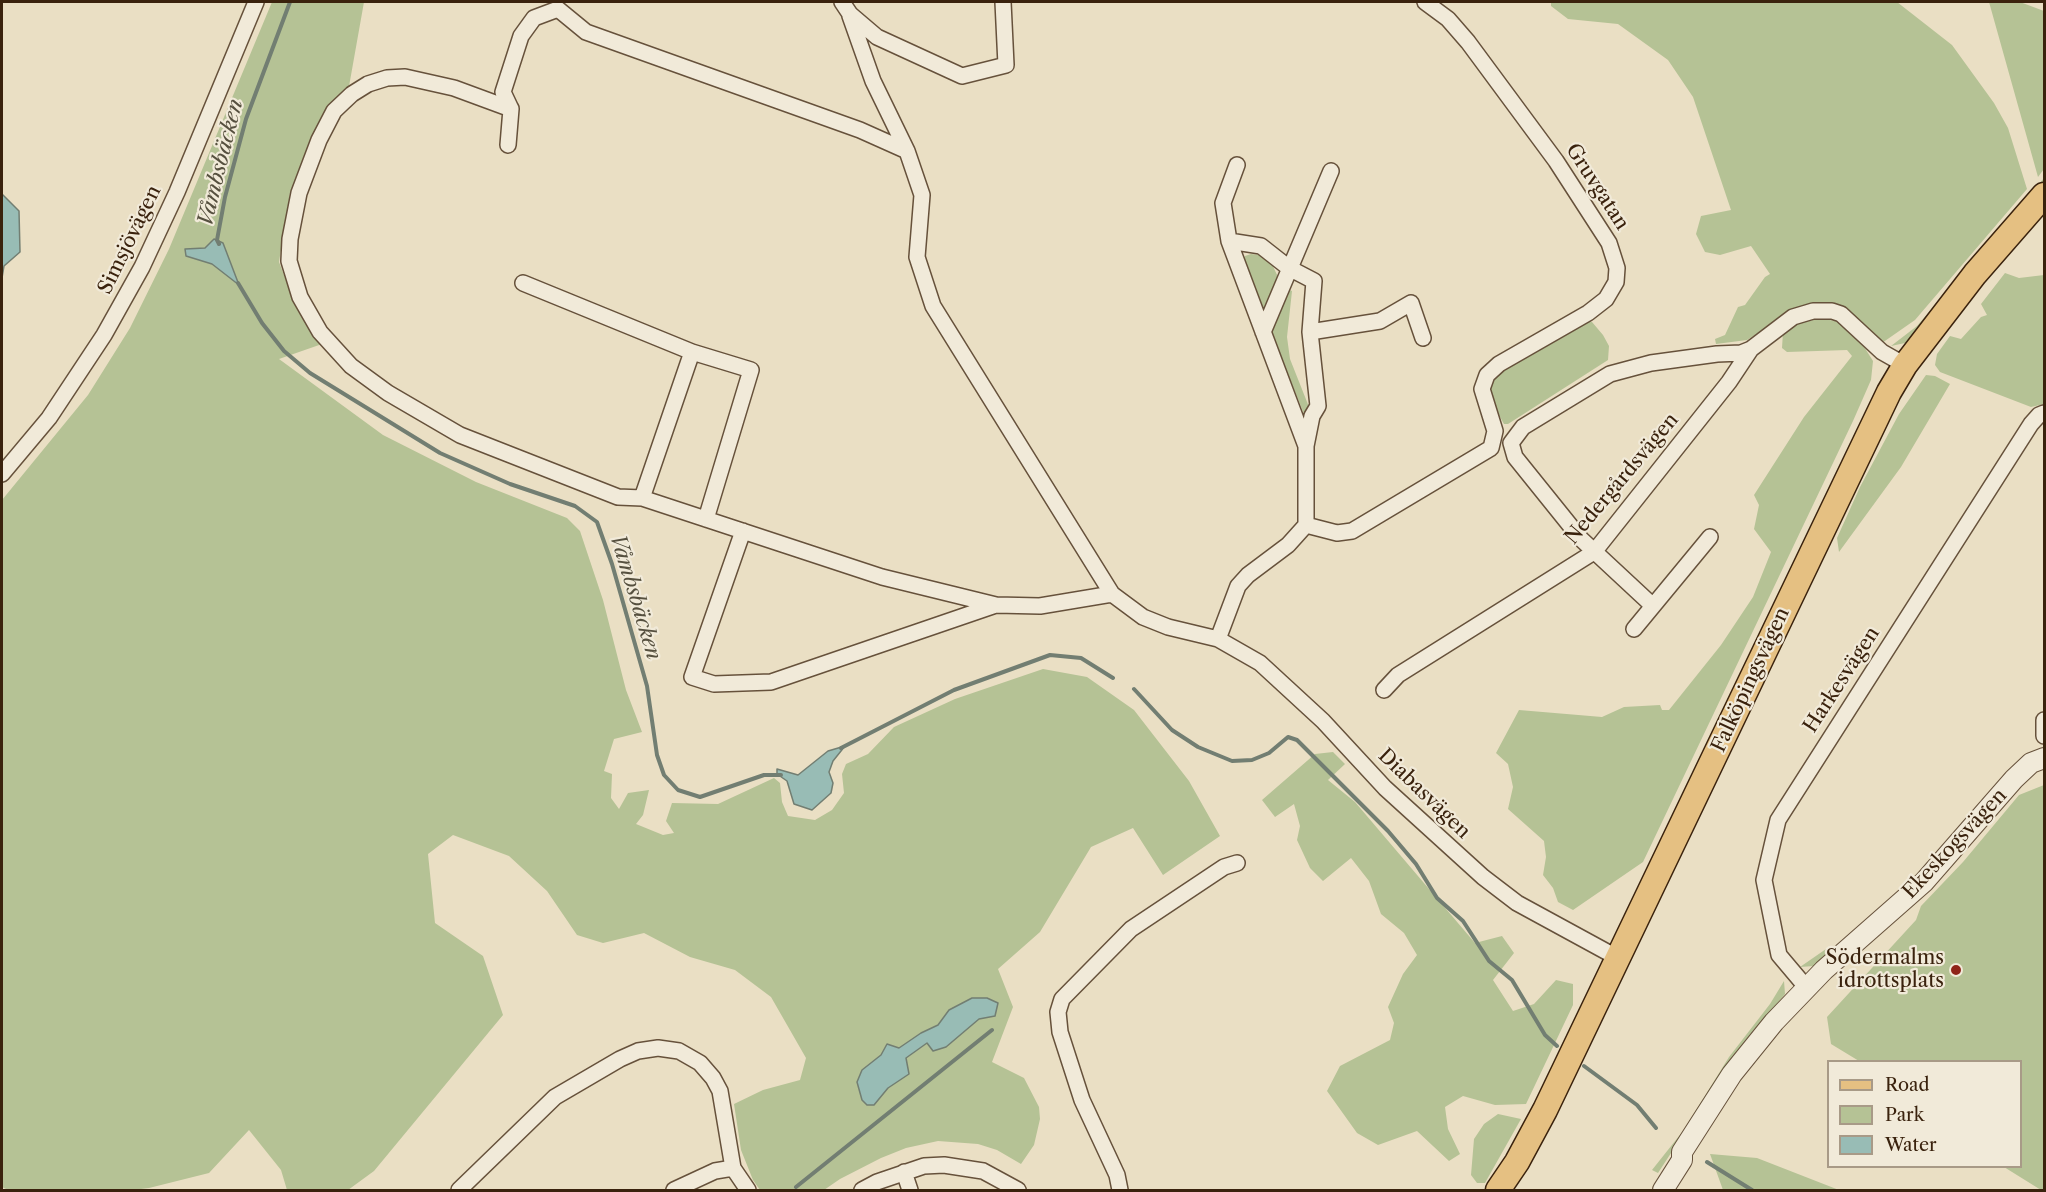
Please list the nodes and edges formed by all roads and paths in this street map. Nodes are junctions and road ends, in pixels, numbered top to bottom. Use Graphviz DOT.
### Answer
graph roads {
  1 [pos="256,2"];
  2 [pos="1003,2"];
  3 [pos="1425,2"];
  4 [pos="846,8"];
  5 [pos="511,109"];
  6 [pos="508,145"];
  7 [pos="907,151"];
  8 [pos="1238,165"];
  9 [pos="1331,171"];
  10 [pos="2044,195"];
  11 [pos="1229,241"];
  12 [pos="1289,268"];
  13 [pos="523,282"];
  14 [pos="1263,332"];
  15 [pos="1310,332"];
  16 [pos="1423,338"];
  17 [pos="1751,350"];
  18 [pos="692,352"];
  19 [pos="1905,366"];
  20 [pos="2043,413"];
  21 [pos="1306,446"];
  22 [pos="2,474"];
  23 [pos="642,498"];
  24 [pos="706,519"];
  25 [pos="1306,525"];
  26 [pos="742,531"];
  27 [pos="1710,537"];
  28 [pos="1594,552"];
  29 [pos="1112,594"];
  30 [pos="996,604"];
  31 [pos="1653,606"];
  32 [pos="1634,629"];
  33 [pos="1218,639"];
  34 [pos="1384,690"];
  35 [pos="2044,720"];
  36 [pos="2044,736"];
  37 [pos="2044,758"];
  38 [pos="1238,863"];
  39 [pos="1618,958"];
  40 [pos="1806,987"];
  41 [pos="1682,1152"];
  42 [pos="733,1168"];
  43 [pos="904,1172"];
  44 [pos="459,1191"];
  45 [pos="674,1191"];
  46 [pos="748,1191"];
  47 [pos="862,1191"];
  48 [pos="910,1191"];
  49 [pos="1018,1191"];
  50 [pos="1120,1191"];
  51 [pos="1498,1191"];
  52 [pos="1652,1191"];
  53 [pos="1663,1191"];
  1 -- 22 [label="street, Simsjövägen"];
  2 -- 4 [label="street"];
  3 -- 25 [label="street, Gruvgatan"];
  4 -- 7 [label="street"];
  5 -- 6 [label="street"];
  5 -- 7 [label="street"];
  5 -- 23 [label="street"];
  7 -- 29 [label="street"];
  8 -- 11 [label="street"];
  9 -- 12 [label="street"];
  10 -- 19 [label="main road, Falköpingsvägen"];
  11 -- 12 [label="street"];
  11 -- 14 [label="street"];
  12 -- 14 [label="street"];
  12 -- 15 [label="street"];
  13 -- 18 [label="street"];
  14 -- 21 [label="street"];
  15 -- 16 [label="street"];
  15 -- 21 [label="street"];
  17 -- 19 [label="street"];
  17 -- 28 [label="street, Nedergårdsvägen"];
  17 -- 28 [label="street"];
  18 -- 23 [label="street"];
  18 -- 24 [label="street"];
  19 -- 39 [label="main road, Falköpingsvägen"];
  20 -- 40 [label="street, Harkesvägen"];
  21 -- 25 [label="street"];
  23 -- 24 [label="street"];
  24 -- 26 [label="street"];
  25 -- 33 [label="street"];
  26 -- 30 [label="street"];
  26 -- 30 [label="street"];
  27 -- 31 [label="street"];
  28 -- 31 [label="street"];
  28 -- 34 [label="street, Nedergårdsvägen"];
  29 -- 30 [label="street"];
  29 -- 33 [label="street, Diabasvägen"];
  31 -- 32 [label="street"];
  33 -- 39 [label="street, Diabasvägen"];
  35 -- 36 [label="street"];
  37 -- 40 [label="street, Ekeskogsvägen"];
  38 -- 50 [label="street"];
  39 -- 51 [label="main road, Falköpingsvägen"];
  40 -- 41 [label="street, Ekeskogsvägen"];
  41 -- 52 [label="street, Ekeskogsvägen"];
  41 -- 53 [label="street, Ekeskogsvägen"];
  42 -- 44 [label="street"];
  42 -- 45 [label="street"];
  42 -- 46 [label="street"];
  43 -- 47 [label="street"];
  43 -- 48 [label="street"];
  43 -- 49 [label="street"];
}
